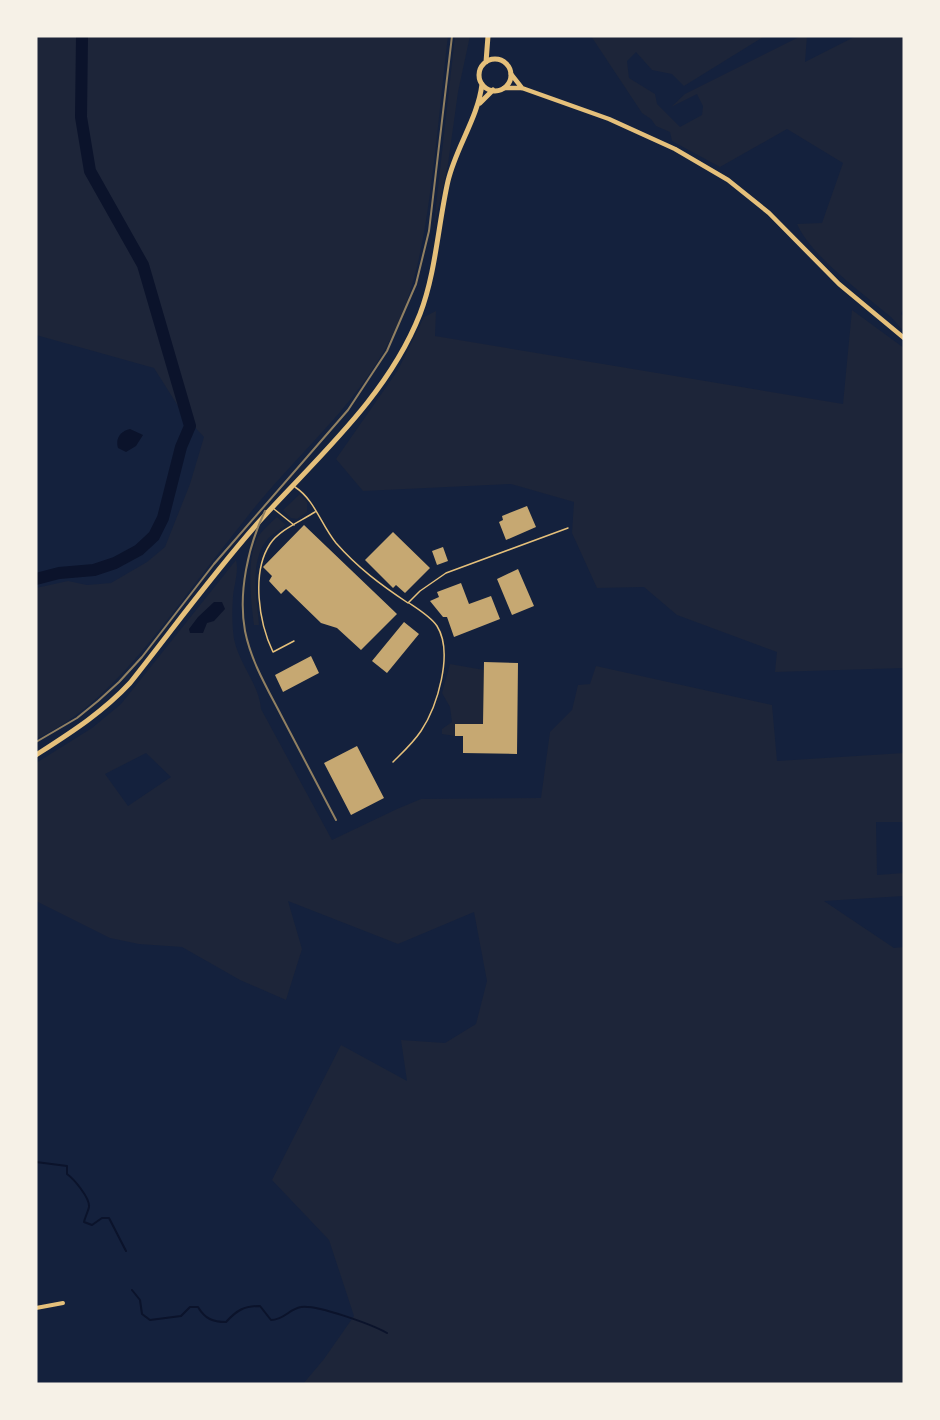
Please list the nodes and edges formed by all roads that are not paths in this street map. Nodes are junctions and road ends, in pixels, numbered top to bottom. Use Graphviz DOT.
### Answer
graph roads {
  1 [pos="488,36"];
  2 [pos="489,43"];
  3 [pos="498,60"];
  4 [pos="486,62"];
  5 [pos="511,74"];
  6 [pos="482,84"];
  7 [pos="504,88"];
  8 [pos="522,88"];
  9 [pos="493,90"];
  10 [pos="480,103"];
  11 [pos="904,338"];
  12 [pos="294,486"];
  13 [pos="273,508"];
  14 [pos="316,512"];
  15 [pos="295,525"];
  16 [pos="568,528"];
  17 [pos="408,603"];
  18 [pos="294,641"];
  19 [pos="36,755"];
  20 [pos="393,762"];
  21 [pos="63,1303"];
  22 [pos="36,1308"];
  1 -- 2 [label="main road"];
  2 -- 3 [label="main road"];
  2 -- 4 [label="main road"];
  3 -- 4 [label="main road"];
  3 -- 5 [label="main road"];
  4 -- 6 [label="main road"];
  5 -- 7 [label="main road"];
  5 -- 8 [label="street"];
  6 -- 9 [label="main road"];
  6 -- 10 [label="main road"];
  7 -- 8 [label="street"];
  7 -- 9 [label="main road"];
  8 -- 11 [label="street"];
  9 -- 10 [label="main road"];
  10 -- 12 [label="main road"];
  12 -- 13 [label="main road"];
  12 -- 14 [label="lane"];
  13 -- 15 [label="lane"];
  13 -- 19 [label="main road"];
  14 -- 15 [label="lane"];
  14 -- 17 [label="lane"];
  15 -- 18 [label="lane"];
  16 -- 17 [label="lane"];
  17 -- 20 [label="lane"];
  21 -- 22 [label="street"];
}
